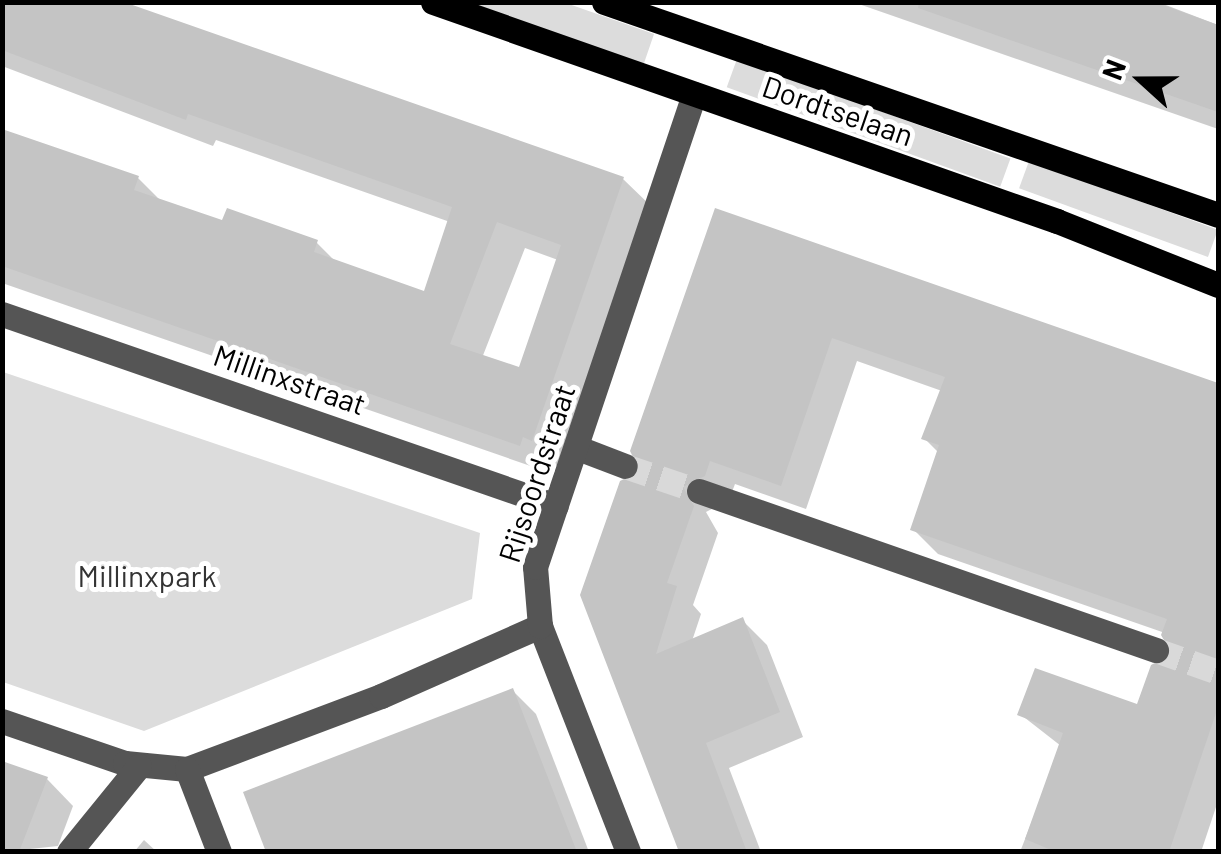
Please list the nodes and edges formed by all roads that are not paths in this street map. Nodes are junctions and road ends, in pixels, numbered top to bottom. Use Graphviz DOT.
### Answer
graph roads {
  1 [pos="433,2"];
  2 [pos="604,2"];
  3 [pos="694,94"];
  4 [pos="1218,214"];
  5 [pos="1218,285"];
  6 [pos="2,314"];
  7 [pos="578,448"];
  8 [pos="625,466"];
  9 [pos="699,491"];
  10 [pos="556,506"];
  11 [pos="540,626"];
  12 [pos="1156,650"];
  13 [pos="2,721"];
  14 [pos="140,766"];
  15 [pos="187,769"];
  16 [pos="69,852"];
  17 [pos="219,852"];
  18 [pos="628,852"];
  1 -- 3 [label="main road, Dordtselaan"];
  2 -- 4 [label="main road, Dordtselaan"];
  3 -- 5 [label="main road, Dordtselaan"];
  3 -- 7 [label="street, Rijsoordstraat"];
  6 -- 10 [label="street, Millinxstraat"];
  7 -- 8 [label="street"];
  7 -- 10 [label="street, Rijsoordstraat"];
  9 -- 12 [label="street"];
  10 -- 11 [label="street, Rijsoordstraat"];
  11 -- 15 [label="street"];
  11 -- 18 [label="street"];
  13 -- 14 [label="street"];
  14 -- 15 [label="street"];
  14 -- 16 [label="street"];
  15 -- 17 [label="street"];
}
